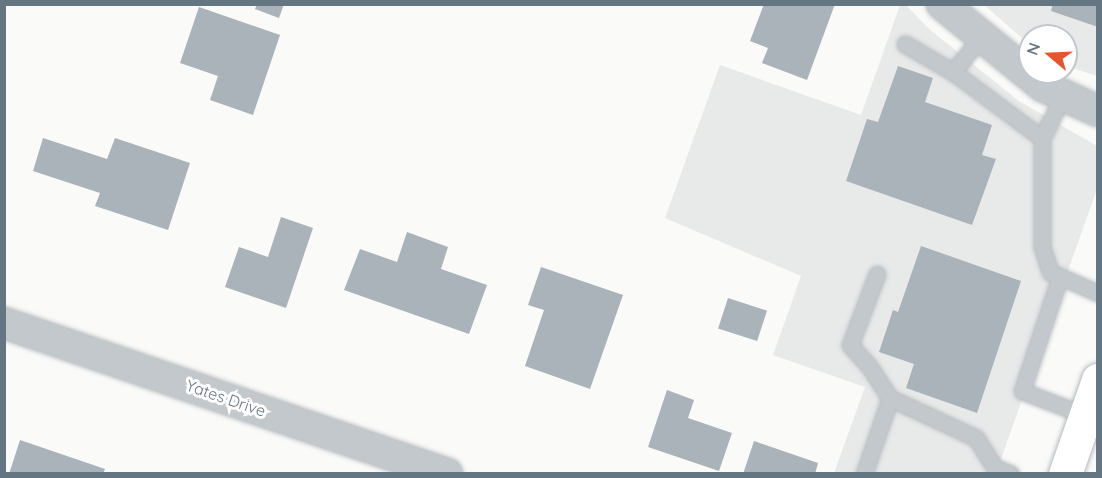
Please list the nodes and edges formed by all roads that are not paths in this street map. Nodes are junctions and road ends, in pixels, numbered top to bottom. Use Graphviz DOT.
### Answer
graph roads {
  1 [pos="942,4"];
  2 [pos="981,36"];
  3 [pos="905,44"];
  4 [pos="953,72"];
  5 [pos="1063,96"];
  6 [pos="1098,111"];
  7 [pos="1042,138"];
  8 [pos="877,274"];
  9 [pos="1060,277"];
  10 [pos="1098,293"];
  11 [pos="4,323"];
  12 [pos="1094,393"];
  13 [pos="890,398"];
  14 [pos="988,457"];
  15 [pos="447,474"];
  16 [pos="864,474"];
  17 [pos="982,474"];
  18 [pos="1011,474"];
  19 [pos="1065,474"];
  1 -- 2 [label="street"];
  2 -- 4 [label="lane"];
  2 -- 5 [label="street"];
  3 -- 4 [label="lane"];
  4 -- 7 [label="lane"];
  5 -- 6 [label="street"];
  5 -- 7 [label="lane"];
  7 -- 9 [label="lane"];
  8 -- 13 [label="lane"];
  9 -- 10 [label="lane"];
  9 -- 12 [label="lane"];
  11 -- 15 [label="street, Yates Drive"];
  12 -- 19 [label="main road"];
  13 -- 14 [label="lane"];
  13 -- 16 [label="lane"];
  14 -- 17 [label="lane"];
  14 -- 18 [label="lane"];
}
